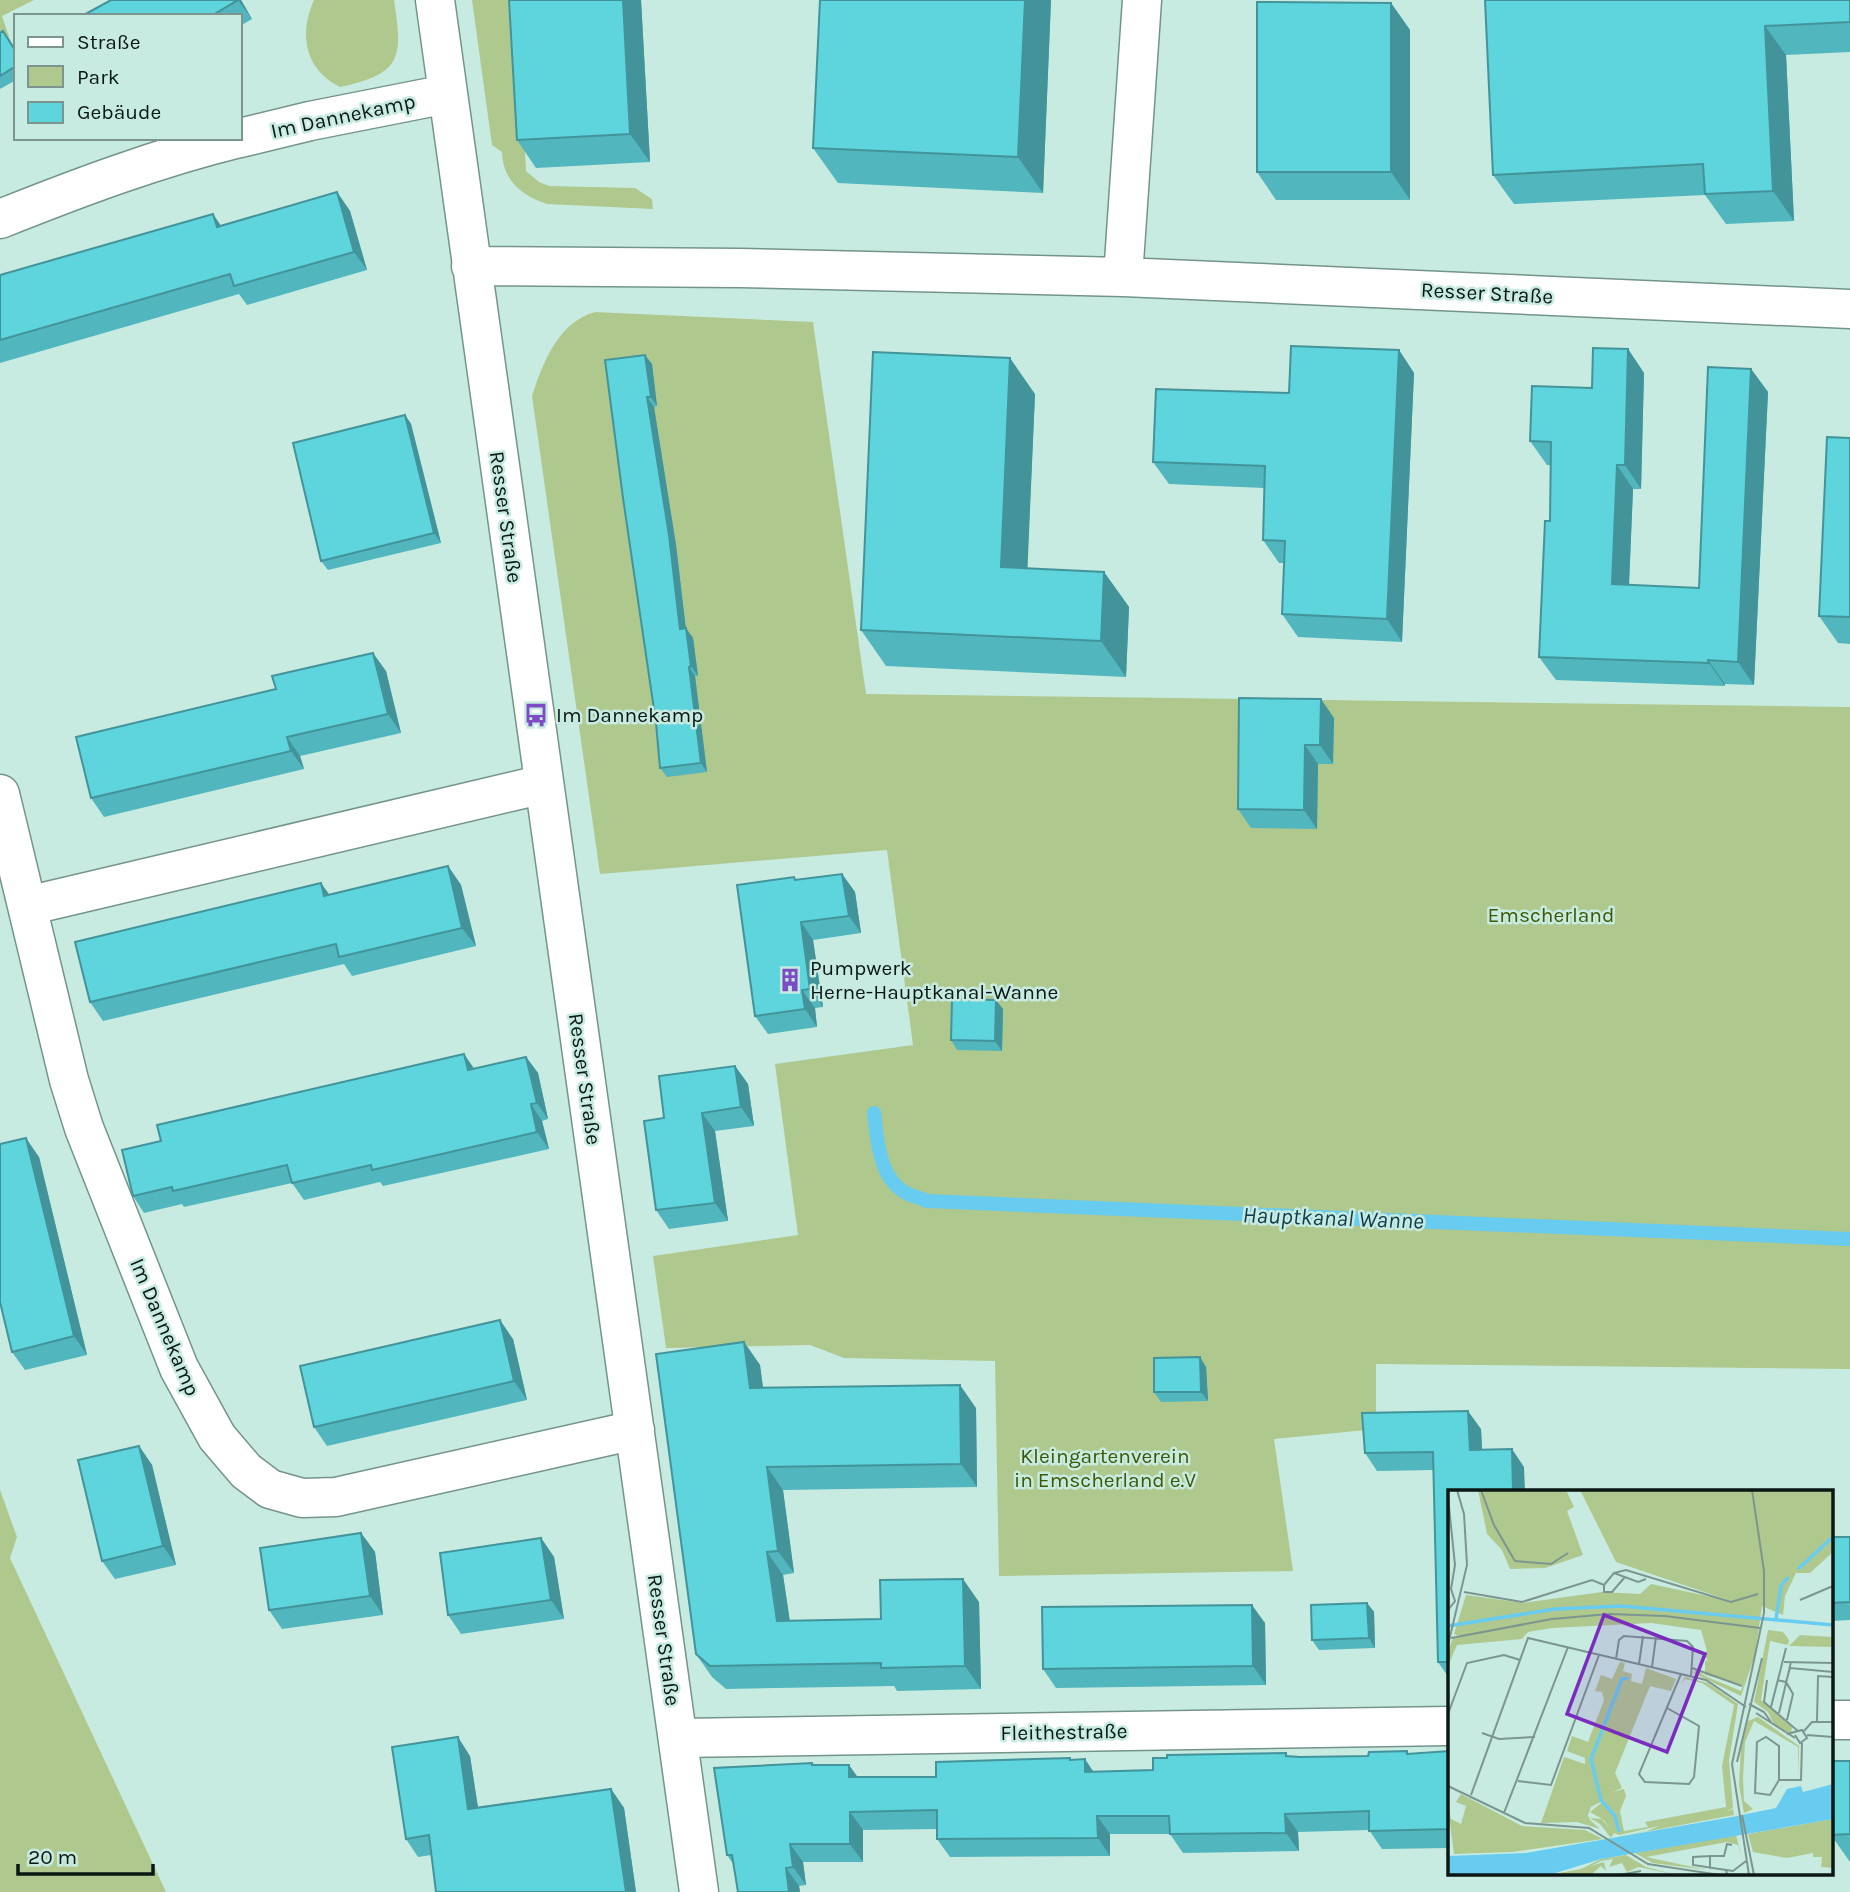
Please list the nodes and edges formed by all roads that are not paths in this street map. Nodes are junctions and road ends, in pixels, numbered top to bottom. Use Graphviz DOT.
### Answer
graph roads {
  1 [pos="435,0"];
  2 [pos="1142,0"];
  3 [pos="447,94"];
  4 [pos="242,137"];
  5 [pos="232,140"];
  6 [pos="0,219"];
  7 [pos="471,266"];
  8 [pos="1123,276"];
  9 [pos="1850,309"];
  10 [pos="544,784"];
  11 [pos="0,794"];
  12 [pos="27,906"];
  13 [pos="635,1430"];
  14 [pos="1832,1720"];
  15 [pos="1850,1720"];
  16 [pos="1448,1726"];
  17 [pos="678,1738"];
  18 [pos="699,1892"];
  1 -- 3 [label="street, Resser Straße"];
  2 -- 8 [label="street"];
  3 -- 4 [label="street, Im Dannekamp"];
  3 -- 7 [label="street, Resser Straße"];
  5 -- 6 [label="street, Im Dannekamp"];
  7 -- 8 [label="street, Resser Straße"];
  7 -- 10 [label="street, Resser Straße"];
  8 -- 9 [label="street, Resser Straße"];
  10 -- 12 [label="street"];
  10 -- 13 [label="street, Resser Straße"];
  11 -- 12 [label="street, Im Dannekamp"];
  12 -- 13 [label="street, Im Dannekamp"];
  13 -- 17 [label="street, Resser Straße"];
  14 -- 15 [label="street"];
  16 -- 17 [label="street, Fleithestraße"];
  17 -- 18 [label="street, Resser Straße"];
}
